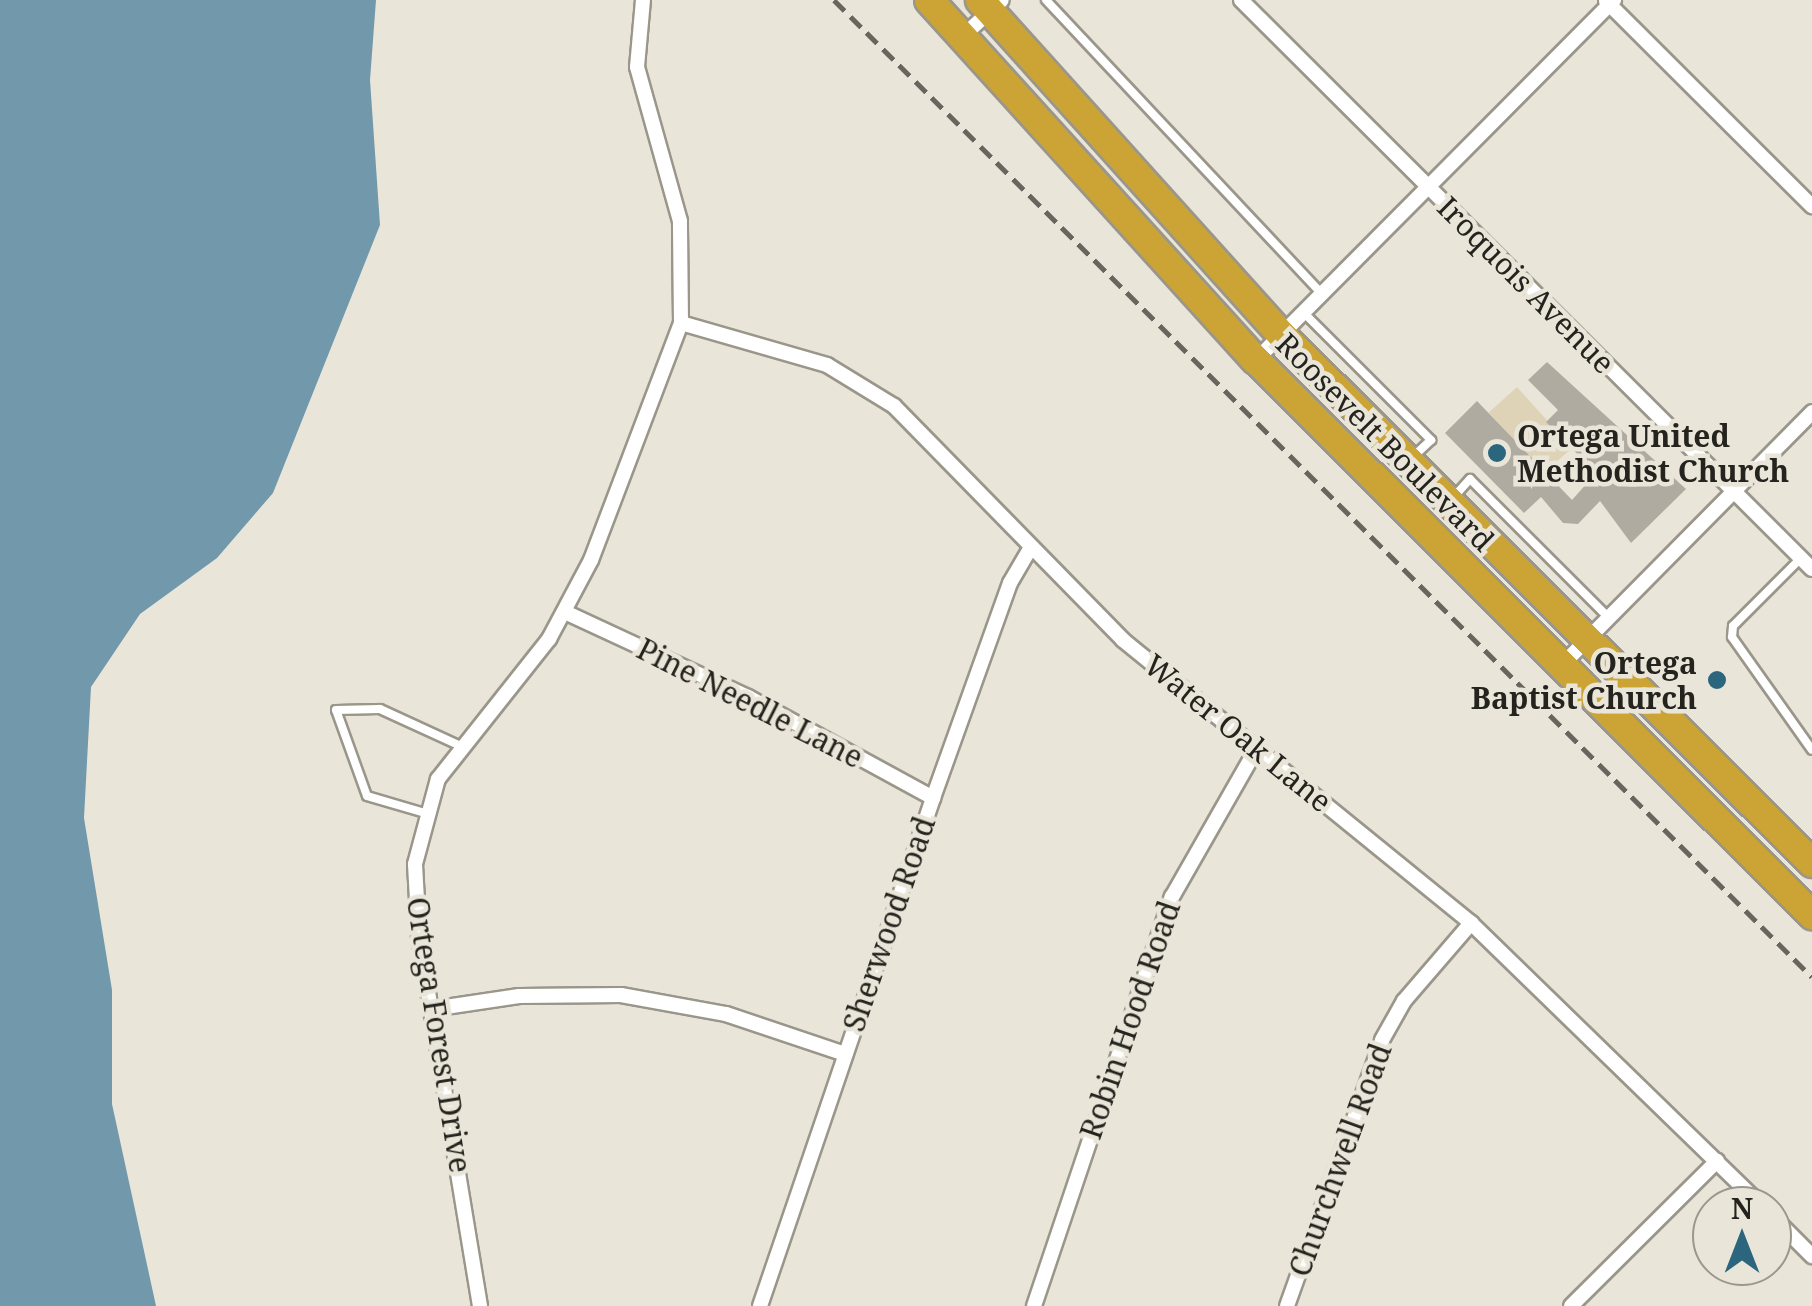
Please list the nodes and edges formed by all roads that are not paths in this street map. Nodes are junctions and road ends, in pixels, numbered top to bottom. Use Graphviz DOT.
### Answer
graph roads {
  1 [pos="644,0"];
  2 [pos="929,0"];
  3 [pos="1046,0"];
  4 [pos="1240,0"];
  5 [pos="1610,1"];
  6 [pos="990,4"];
  7 [pos="962,36"];
  8 [pos="1427,187"];
  9 [pos="1812,206"];
  10 [pos="1322,294"];
  11 [pos="1304,313"];
  12 [pos="681,323"];
  13 [pos="1282,335"];
  14 [pos="1256,360"];
  15 [pos="1812,412"];
  16 [pos="1409,462"];
  17 [pos="1734,490"];
  18 [pos="1449,502"];
  19 [pos="1032,547"];
  20 [pos="1806,563"];
  21 [pos="566,612"];
  22 [pos="1607,616"];
  23 [pos="1587,640"];
  24 [pos="1562,666"];
  25 [pos="461,746"];
  26 [pos="1257,748"];
  27 [pos="1812,750"];
  28 [pos="933,798"];
  29 [pos="425,813"];
  30 [pos="1812,864"];
  31 [pos="1810,909"];
  32 [pos="1472,923"];
  33 [pos="432,1009"];
  34 [pos="844,1054"];
  35 [pos="1717,1160"];
  36 [pos="1742,1186"];
  37 [pos="1792,1236"];
  38 [pos="1812,1256"];
  39 [pos="480,1306"];
  40 [pos="760,1306"];
  41 [pos="1034,1306"];
  42 [pos="1288,1306"];
  43 [pos="1571,1306"];
  1 -- 12 [label="street, Ortega Forest Drive"];
  2 -- 7 [label="highway, Roosevelt Boulevard"];
  3 -- 10 [label="lane"];
  4 -- 8 [label="street, Iroquois Avenue"];
  5 -- 8 [label="street"];
  5 -- 9 [label="street"];
  6 -- 7 [label="street"];
  6 -- 13 [label="highway, Roosevelt Boulevard"];
  7 -- 14 [label="highway, Roosevelt Boulevard"];
  8 -- 10 [label="street"];
  8 -- 17 [label="street, Iroquois Avenue"];
  10 -- 11 [label="street"];
  11 -- 13 [label="street"];
  11 -- 16 [label="lane"];
  12 -- 19 [label="street, Water Oak Lane"];
  12 -- 21 [label="street, Ortega Forest Drive"];
  13 -- 14 [label="street"];
  13 -- 16 [label="highway, Roosevelt Boulevard"];
  14 -- 24 [label="highway, Roosevelt Boulevard"];
  15 -- 17 [label="street"];
  16 -- 18 [label="highway, Roosevelt Boulevard"];
  17 -- 20 [label="street, Iroquois Avenue"];
  17 -- 22 [label="street"];
  18 -- 22 [label="lane"];
  18 -- 23 [label="highway, Roosevelt Boulevard"];
  19 -- 26 [label="street, Water Oak Lane"];
  19 -- 28 [label="street, Sherwood Road"];
  20 -- 27 [label="lane"];
  21 -- 25 [label="street, Ortega Forest Drive"];
  21 -- 28 [label="street, Pine Needle Lane"];
  22 -- 23 [label="street"];
  23 -- 24 [label="street"];
  23 -- 30 [label="highway, Roosevelt Boulevard"];
  24 -- 31 [label="highway, Roosevelt Boulevard"];
  25 -- 29 [label="street, Ortega Forest Drive"];
  25 -- 29 [label="lane"];
  26 -- 32 [label="street, Water Oak Lane"];
  26 -- 41 [label="street, Robin Hood Road"];
  28 -- 34 [label="street, Sherwood Road"];
  29 -- 33 [label="street, Ortega Forest Drive"];
  32 -- 35 [label="street, Water Oak Lane"];
  32 -- 42 [label="street, Churchwell Road"];
  33 -- 34 [label="street"];
  33 -- 39 [label="street, Ortega Forest Drive"];
  34 -- 40 [label="street, Sherwood Road"];
  35 -- 36 [label="street, Water Oak Lane"];
  35 -- 43 [label="street"];
  37 -- 38 [label="street"];
}
